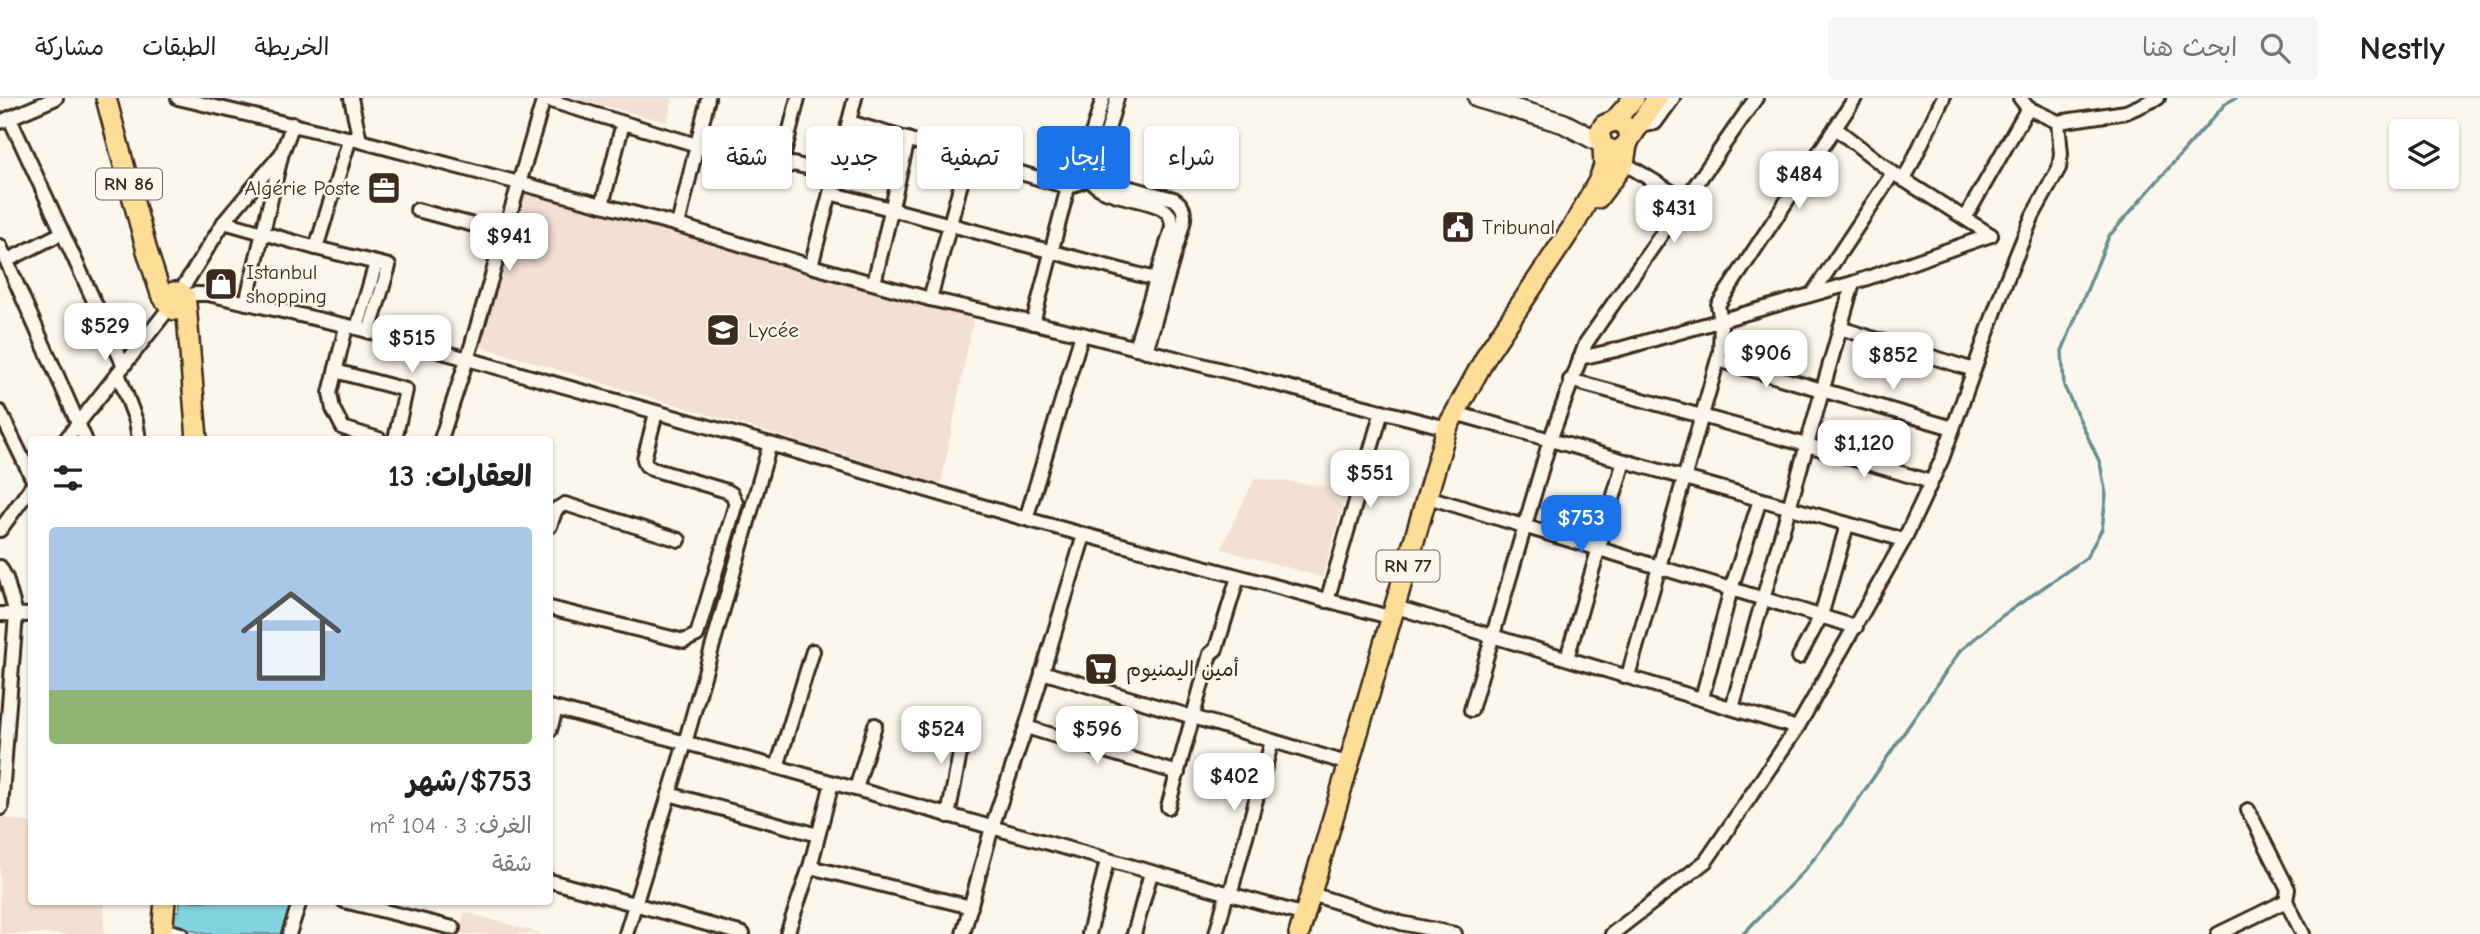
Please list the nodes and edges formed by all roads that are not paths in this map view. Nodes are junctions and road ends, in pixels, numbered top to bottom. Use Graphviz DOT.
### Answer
graph roads {
  1 [pos="56,98"];
  2 [pos="106,98"];
  3 [pos="178,98"];
  4 [pos="351,98"];
  5 [pos="708,98"];
  6 [pos="798,98"];
  7 [pos="855,98"];
  8 [pos="1103,98"];
  9 [pos="1117,98"];
  10 [pos="1478,98"];
  11 [pos="1634,98"];
  12 [pos="1657,98"];
  13 [pos="1673,98"];
  14 [pos="1756,98"];
  15 [pos="1855,98"];
  16 [pos="1943,98"];
  17 [pos="2158,98"];
  18 [pos="544,99"];
  19 [pos="2024,103"];
  20 [pos="5,121"];
  21 [pos="849,122"];
  22 [pos="1611,122"];
  23 [pos="2058,122"];
  24 [pos="623,123"];
  25 [pos="1563,123"];
  26 [pos="293,124"];
  27 [pos="791,126"];
  28 [pos="848,126"];
  29 [pos="1096,126"];
  30 [pos="1109,126"];
  31 [pos="1835,128"];
  32 [pos="355,139"];
  33 [pos="908,139"];
  34 [pos="917,142"];
  35 [pos="1630,143"];
  36 [pos="697,145"];
  37 [pos="1602,145"];
  38 [pos="702,147"];
  39 [pos="282,153"];
  40 [pos="1892,173"];
  41 [pos="1904,180"];
  42 [pos="520,184"];
  43 [pos="1130,188"];
  44 [pos="831,189"];
  45 [pos="959,189"];
  46 [pos="1068,189"];
  47 [pos="1101,189"];
  48 [pos="830,193"];
  49 [pos="1685,200"];
  50 [pos="601,205"];
  51 [pos="891,209"];
  52 [pos="417,210"];
  53 [pos="1965,218"];
  54 [pos="224,222"];
  55 [pos="678,225"];
  56 [pos="1574,225"];
  57 [pos="949,226"];
  58 [pos="262,232"];
  59 [pos="62,233"];
  60 [pos="504,233"];
  61 [pos="0,246"];
  62 [pos="316,248"];
  63 [pos="1052,253"];
  64 [pos="6,261"];
  65 [pos="811,266"];
  66 [pos="1155,279"];
  67 [pos="874,283"];
  68 [pos="1853,283"];
  69 [pos="1813,293"];
  70 [pos="930,299"];
  71 [pos="177,301"];
  72 [pos="246,303"];
  73 [pos="1721,321"];
  74 [pos="1033,323"];
  75 [pos="1840,328"];
  76 [pos="357,329"];
  77 [pos="1082,334"];
  78 [pos="1141,349"];
  79 [pos="1580,358"];
  80 [pos="1718,359"];
  81 [pos="466,360"];
  82 [pos="121,369"];
  83 [pos="1974,370"];
  84 [pos="335,371"];
  85 [pos="1570,380"];
  86 [pos="1823,388"];
  87 [pos="1381,411"];
  88 [pos="0,412"];
  89 [pos="656,413"];
  90 [pos="1701,418"];
  91 [pos="1451,420"];
  92 [pos="78,424"];
  93 [pos="1953,428"];
  94 [pos="68,436"];
  95 [pos="84,436"];
  96 [pos="138,436"];
  97 [pos="197,436"];
  98 [pos="369,436"];
  99 [pos="396,436"];
  100 [pos="442,436"];
  101 [pos="1550,440"];
  102 [pos="770,444"];
  103 [pos="1807,445"];
  104 [pos="1624,461"];
  105 [pos="28,470"];
  106 [pos="1684,478"];
  107 [pos="1931,482"];
  108 [pos="28,492"];
  109 [pos="1427,497"];
  110 [pos="1759,500"];
  111 [pos="1789,508"];
  112 [pos="553,516"];
  113 [pos="1026,519"];
  114 [pos="1847,525"];
  115 [pos="1524,527"];
  116 [pos="0,530"];
  117 [pos="1084,535"];
  118 [pos="680,540"];
  119 [pos="1904,540"];
  120 [pos="1600,549"];
  121 [pos="0,567"];
  122 [pos="1659,567"];
  123 [pos="1238,577"];
  124 [pos="1731,589"];
  125 [pos="1763,598"];
  126 [pos="1327,601"];
  127 [pos="553,609"];
  128 [pos="1395,613"];
  129 [pos="0,614"];
  130 [pos="16,614"];
  131 [pos="28,615"];
  132 [pos="1821,616"];
  133 [pos="1856,627"];
  134 [pos="1493,636"];
  135 [pos="813,651"];
  136 [pos="1799,657"];
  137 [pos="1567,658"];
  138 [pos="1042,672"];
  139 [pos="1628,676"];
  140 [pos="1702,698"];
  141 [pos="553,708"];
  142 [pos="1732,708"];
  143 [pos="1471,710"];
  144 [pos="1194,717"];
  145 [pos="967,722"];
  146 [pos="875,725"];
  147 [pos="1026,726"];
  148 [pos="1797,728"];
  149 [pos="1272,741"];
  150 [pos="685,743"];
  151 [pos="1350,764"];
  152 [pos="777,767"];
  153 [pos="1178,773"];
  154 [pos="832,783"];
  155 [pos="856,789"];
  156 [pos="669,794"];
  157 [pos="1168,807"];
  158 [pos="1,808"];
  159 [pos="2248,810"];
  160 [pos="948,816"];
  161 [pos="992,827"];
  162 [pos="818,835"];
  163 [pos="1107,861"];
  164 [pos="810,867"];
  165 [pos="1151,873"];
  166 [pos="553,882"];
  167 [pos="1228,894"];
  168 [pos="1312,894"];
  169 [pos="2286,901"];
  170 [pos="165,905"];
  171 [pos="299,905"];
  172 [pos="360,905"];
  173 [pos="634,905"];
  174 [pos="971,907"];
  175 [pos="1305,915"];
  176 [pos="453,928"];
  177 [pos="1399,928"];
  178 [pos="168,932"];
  179 [pos="289,934"];
  180 [pos="626,934"];
  181 [pos="743,934"];
  182 [pos="787,934"];
  183 [pos="963,934"];
  184 [pos="1088,934"];
  185 [pos="1134,934"];
  186 [pos="1216,934"];
  187 [pos="1299,934"];
  188 [pos="1455,934"];
  189 [pos="1612,934"];
  190 [pos="2218,934"];
  191 [pos="2303,934"];
  1 -- 20 [label="street"];
  2 -- 71 [label="main road, RN 86"];
  3 -- 26 [label="street"];
  4 -- 32 [label="street"];
  5 -- 36 [label="street"];
  6 -- 27 [label="street"];
  7 -- 21 [label="street"];
  8 -- 29 [label="street"];
  9 -- 30 [label="street"];
  10 -- 25 [label="main road"];
  11 -- 22 [label="main road"];
  12 -- 35 [label="main road, RN 77"];
  13 -- 35 [label="street"];
  14 -- 49 [label="street"];
  15 -- 31 [label="street"];
  16 -- 41 [label="street"];
  17 -- 23 [label="street"];
  18 -- 24 [label="street"];
  18 -- 42 [label="street"];
  19 -- 23 [label="street"];
  19 -- 53 [label="street"];
  20 -- 59 [label="street"];
  21 -- 28 [label="street"];
  21 -- 33 [label="street"];
  22 -- 25 [label="main road"];
  22 -- 35 [label="main road"];
  22 -- 37 [label="main road"];
  23 -- 83 [label="street"];
  24 -- 36 [label="street"];
  24 -- 50 [label="street"];
  25 -- 37 [label="main road"];
  26 -- 32 [label="street"];
  26 -- 39 [label="street"];
  31 -- 40 [label="street"];
  31 -- 73 [label="street"];
  32 -- 42 [label="street"];
  32 -- 62 [label="street"];
  33 -- 34 [label="street"];
  33 -- 51 [label="street"];
  35 -- 37 [label="main road"];
  35 -- 49 [label="street"];
  35 -- 56 [label="main road, RN 77"];
  36 -- 38 [label="street"];
  36 -- 55 [label="street"];
  37 -- 56 [label="main road, RN 77"];
  39 -- 54 [label="street"];
  39 -- 58 [label="street"];
  40 -- 41 [label="street"];
  40 -- 69 [label="street"];
  41 -- 53 [label="street"];
  42 -- 50 [label="street"];
  42 -- 60 [label="street"];
  43 -- 78 [label="street"];
  44 -- 48 [label="street"];
  45 -- 57 [label="street"];
  46 -- 63 [label="street"];
  47 -- 66 [label="street"];
  48 -- 51 [label="street"];
  48 -- 65 [label="street"];
  49 -- 79 [label="street"];
  50 -- 55 [label="street"];
  51 -- 57 [label="street"];
  51 -- 67 [label="street"];
  52 -- 60 [label="street"];
  53 -- 68 [label="street"];
  54 -- 58 [label="street"];
  54 -- 71 [label="street"];
  55 -- 65 [label="street"];
  56 -- 91 [label="main road, RN 77"];
  57 -- 63 [label="street"];
  57 -- 70 [label="street"];
  58 -- 62 [label="street"];
  58 -- 72 [label="street"];
  59 -- 64 [label="street"];
  59 -- 82 [label="street"];
  60 -- 81 [label="street"];
  61 -- 64 [label="street"];
  62 -- 76 [label="street"];
  63 -- 66 [label="street"];
  63 -- 74 [label="street"];
  64 -- 92 [label="street"];
  65 -- 67 [label="street"];
  66 -- 78 [label="street"];
  67 -- 70 [label="street"];
  68 -- 69 [label="street"];
  68 -- 75 [label="street"];
  69 -- 73 [label="street"];
  70 -- 74 [label="street"];
  71 -- 72 [label="street"];
  71 -- 82 [label="street"];
  71 -- 97 [label="main road, RN 86"];
  72 -- 76 [label="street"];
  73 -- 79 [label="street"];
  73 -- 80 [label="street"];
  74 -- 77 [label="street"];
  75 -- 83 [label="street"];
  75 -- 86 [label="street"];
  76 -- 81 [label="street"];
  76 -- 84 [label="street"];
  77 -- 78 [label="street"];
  77 -- 113 [label="street"];
  78 -- 87 [label="street"];
  79 -- 85 [label="street"];
  80 -- 86 [label="street"];
  80 -- 90 [label="street"];
  81 -- 89 [label="street"];
  81 -- 100 [label="street"];
  82 -- 92 [label="street"];
  82 -- 96 [label="street"];
  83 -- 93 [label="street"];
  84 -- 98 [label="street"];
  84 -- 99 [label="street"];
  85 -- 90 [label="street"];
  85 -- 101 [label="street"];
  86 -- 93 [label="street"];
  86 -- 103 [label="street"];
  87 -- 91 [label="street"];
  87 -- 126 [label="street"];
  88 -- 105 [label="street"];
  89 -- 102 [label="street"];
  89 -- 127 [label="street"];
  90 -- 103 [label="street"];
  90 -- 106 [label="street"];
  91 -- 101 [label="street"];
  91 -- 109 [label="main road, RN 77"];
  92 -- 94 [label="street"];
  92 -- 95 [label="street"];
  93 -- 107 [label="street"];
  101 -- 104 [label="street"];
  101 -- 115 [label="street"];
  102 -- 113 [label="street"];
  102 -- 150 [label="street"];
  103 -- 107 [label="street"];
  103 -- 111 [label="street"];
  104 -- 106 [label="street"];
  104 -- 120 [label="street"];
  106 -- 110 [label="street"];
  106 -- 122 [label="street"];
  107 -- 119 [label="street"];
  108 -- 116 [label="street"];
  109 -- 115 [label="street"];
  109 -- 128 [label="main road, RN 77"];
  110 -- 111 [label="street"];
  110 -- 124 [label="street"];
  111 -- 114 [label="street"];
  111 -- 125 [label="street"];
  112 -- 118 [label="street"];
  113 -- 117 [label="street"];
  114 -- 119 [label="street"];
  114 -- 132 [label="street"];
  115 -- 120 [label="street"];
  115 -- 134 [label="street"];
  117 -- 123 [label="street"];
  117 -- 138 [label="street"];
  119 -- 133 [label="street"];
  120 -- 122 [label="street"];
  120 -- 137 [label="street"];
  121 -- 130 [label="street"];
  122 -- 124 [label="street"];
  122 -- 139 [label="street"];
  123 -- 126 [label="street"];
  123 -- 144 [label="street"];
  124 -- 125 [label="street"];
  124 -- 140 [label="street"];
  125 -- 132 [label="street"];
  125 -- 142 [label="street"];
  126 -- 128 [label="street"];
  128 -- 134 [label="street"];
  128 -- 151 [label="main road, RN 77"];
  129 -- 130 [label="street"];
  130 -- 131 [label="street"];
  130 -- 158 [label="street"];
  132 -- 133 [label="street"];
  132 -- 136 [label="street"];
  133 -- 148 [label="street"];
  134 -- 137 [label="street"];
  134 -- 143 [label="street"];
  135 -- 152 [label="street"];
  137 -- 139 [label="street"];
  138 -- 144 [label="street"];
  138 -- 147 [label="street"];
  139 -- 140 [label="street"];
  140 -- 142 [label="street"];
  141 -- 150 [label="street"];
  142 -- 148 [label="street"];
  144 -- 149 [label="street"];
  144 -- 153 [label="street"];
  145 -- 160 [label="street"];
  146 -- 155 [label="street"];
  147 -- 153 [label="street"];
  147 -- 161 [label="street"];
  148 -- 189 [label="street"];
  149 -- 151 [label="street"];
  149 -- 167 [label="street"];
  150 -- 152 [label="street"];
  150 -- 156 [label="street"];
  151 -- 168 [label="main road, RN 77"];
  152 -- 154 [label="street"];
  153 -- 157 [label="street"];
  154 -- 155 [label="street"];
  154 -- 162 [label="street"];
  155 -- 160 [label="street"];
  156 -- 162 [label="street"];
  156 -- 173 [label="street"];
  159 -- 169 [label="street"];
  160 -- 161 [label="street"];
  161 -- 163 [label="street"];
  161 -- 174 [label="street"];
  162 -- 164 [label="street"];
  163 -- 165 [label="street"];
  163 -- 184 [label="street"];
  164 -- 174 [label="street"];
  164 -- 182 [label="street"];
  165 -- 167 [label="street"];
  165 -- 185 [label="street"];
  166 -- 173 [label="street"];
  167 -- 175 [label="street"];
  167 -- 186 [label="street"];
  168 -- 175 [label="main road, RN 77"];
  168 -- 177 [label="street"];
  169 -- 190 [label="street"];
  169 -- 191 [label="street"];
  170 -- 178 [label="main road"];
  171 -- 179 [label="street"];
  172 -- 176 [label="street"];
  173 -- 180 [label="street"];
  173 -- 181 [label="street"];
  174 -- 183 [label="street"];
  175 -- 187 [label="main road, RN 77"];
  177 -- 188 [label="street"];
}
